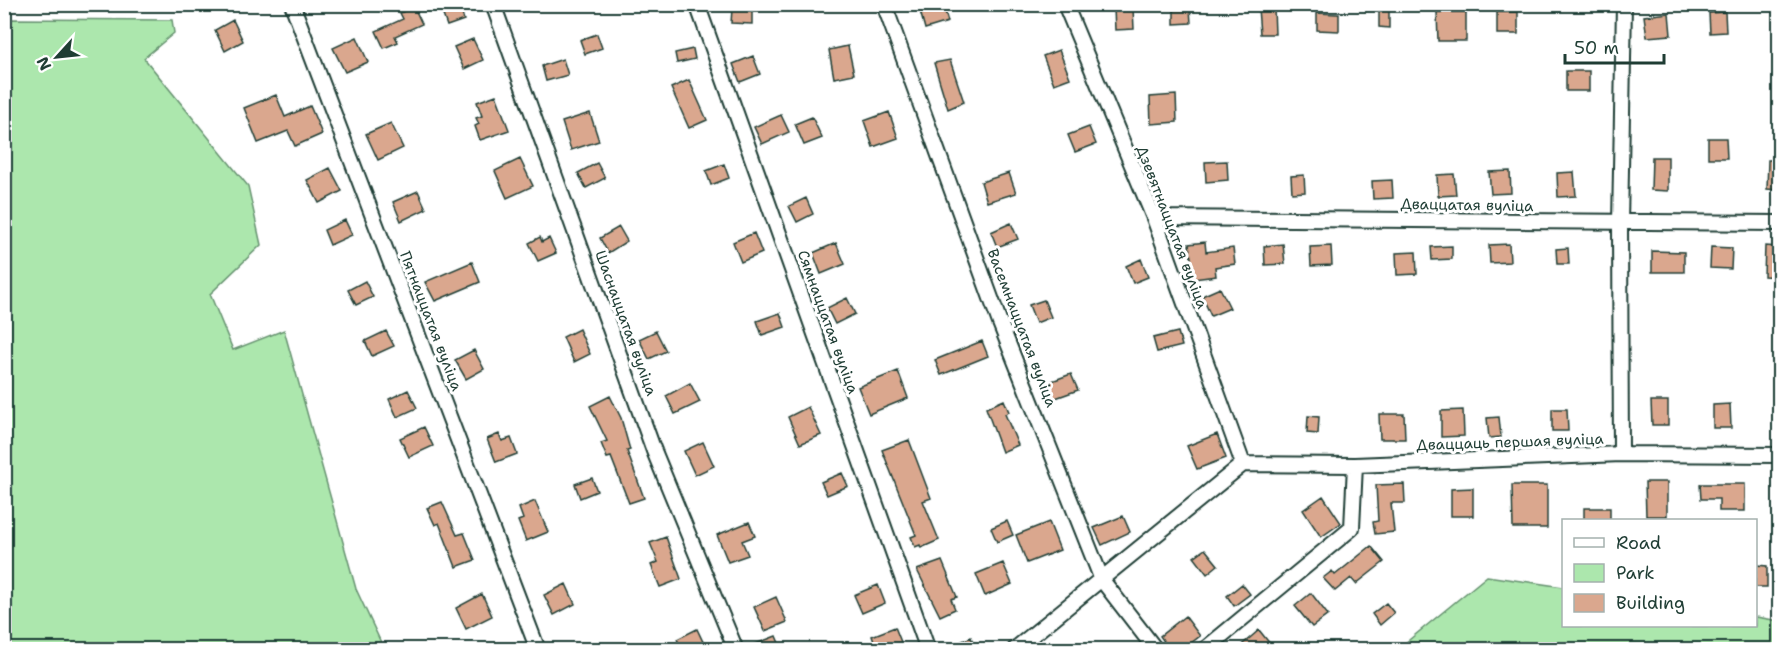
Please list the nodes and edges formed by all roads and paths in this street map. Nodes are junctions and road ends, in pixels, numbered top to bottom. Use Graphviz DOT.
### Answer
graph roads {
  1 [pos="292,4"];
  2 [pos="493,4"];
  3 [pos="697,4"];
  4 [pos="884,4"];
  5 [pos="1065,4"];
  6 [pos="1624,4"];
  7 [pos="1154,218"];
  8 [pos="1779,223"];
  9 [pos="1620,224"];
  10 [pos="1621,454"];
  11 [pos="1779,455"];
  12 [pos="1243,464"];
  13 [pos="1356,465"];
  14 [pos="1102,580"];
  15 [pos="538,650"];
  16 [pos="736,650"];
  17 [pos="928,650"];
  18 [pos="1014,650"];
  19 [pos="1156,650"];
  20 [pos="1204,650"];
  1 -- 15 [label="street, Пятнаццатая вуліца"];
  2 -- 16 [label="street, Шаснаццатая вуліца"];
  3 -- 17 [label="street, Сямнаццатая вуліца"];
  4 -- 14 [label="street, Васемнаццатая вуліца"];
  5 -- 7 [label="street, Дзевятнаццатая вуліца"];
  6 -- 9 [label="street"];
  7 -- 9 [label="street, Дваццатая вуліца"];
  7 -- 12 [label="street, Дзевятнаццатая вуліца"];
  8 -- 9 [label="street, Дваццатая вуліца"];
  9 -- 10 [label="street"];
  10 -- 11 [label="street, Дваццаць першая вуліца"];
  10 -- 13 [label="street, Дваццаць першая вуліца"];
  12 -- 13 [label="street, Дваццаць першая вуліца"];
  12 -- 14 [label="street"];
  13 -- 20 [label="street"];
  14 -- 18 [label="street"];
  14 -- 19 [label="street, Васемнаццатая вуліца"];
}
